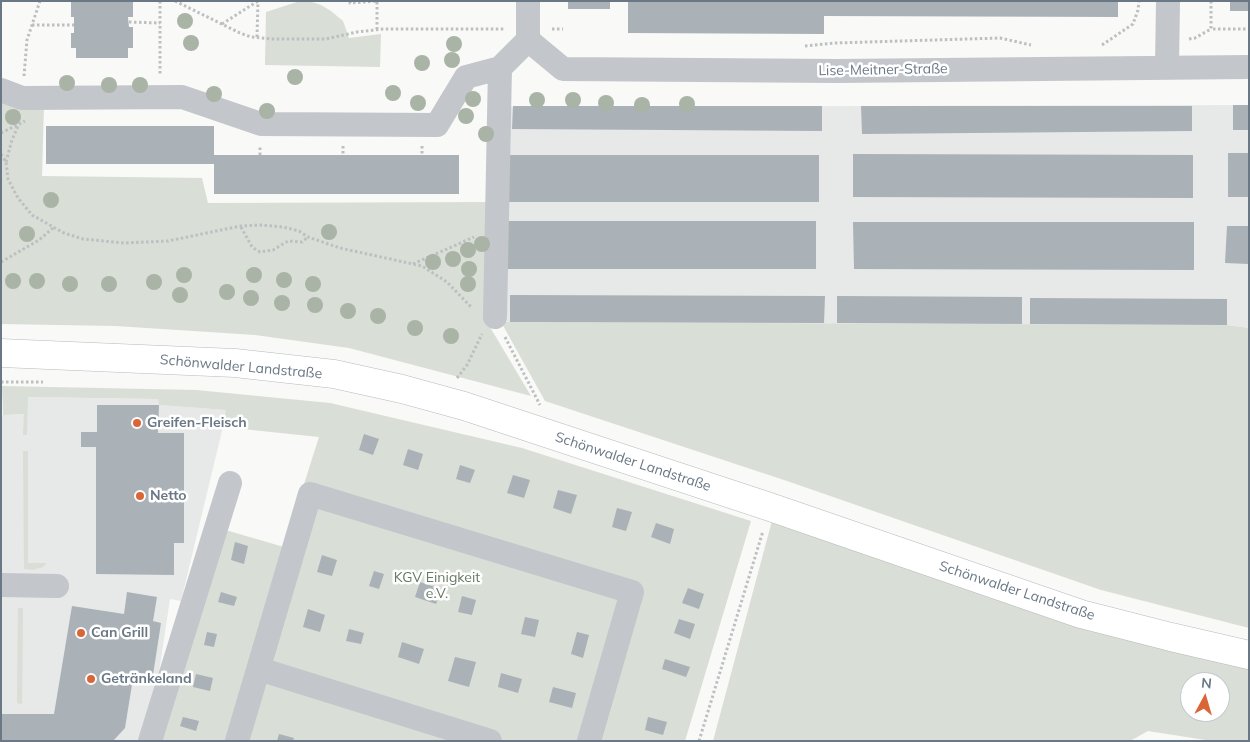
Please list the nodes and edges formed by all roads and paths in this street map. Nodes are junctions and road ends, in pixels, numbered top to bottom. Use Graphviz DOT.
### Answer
graph roads {
  1 [pos="40,1"];
  2 [pos="160,1"];
  3 [pos="175,1"];
  4 [pos="258,1"];
  5 [pos="350,1"];
  6 [pos="528,1"];
  7 [pos="1139,1"];
  8 [pos="1168,1"];
  9 [pos="1211,1"];
  10 [pos="377,2"];
  11 [pos="129,22"];
  12 [pos="160,23"];
  13 [pos="222,24"];
  14 [pos="32,25"];
  15 [pos="74,25"];
  16 [pos="377,29"];
  17 [pos="563,29"];
  18 [pos="1249,30"];
  19 [pos="528,34"];
  20 [pos="257,37"];
  21 [pos="799,46"];
  22 [pos="1036,46"];
  23 [pos="1092,46"];
  24 [pos="1167,66"];
  25 [pos="1249,66"];
  26 [pos="500,68"];
  27 [pos="12,94"];
  28 [pos="160,97"];
  29 [pos="18,125"];
  30 [pos="1,154"];
  31 [pos="6,162"];
  32 [pos="241,226"];
  33 [pos="54,228"];
  34 [pos="497,228"];
  35 [pos="308,237"];
  36 [pos="1,262"];
  37 [pos="413,264"];
  38 [pos="485,318"];
  39 [pos="1,353"];
  40 [pos="1,382"];
  41 [pos="49,382"];
  42 [pos="454,383"];
  43 [pos="543,410"];
  44 [pos="230,483"];
  45 [pos="770,507"];
  46 [pos="1,585"];
  47 [pos="57,586"];
  48 [pos="1249,655"];
  49 [pos="259,669"];
  50 [pos="150,741"];
  51 [pos="237,741"];
  52 [pos="490,741"];
  53 [pos="589,741"];
  54 [pos="699,741"];
  1 -- 14 [label="path"];
  2 -- 12 [label="path"];
  3 -- 13 [label="path"];
  4 -- 13 [label="path"];
  4 -- 20 [label="path"];
  5 -- 10 [label="path"];
  6 -- 19 [label="street"];
  7 -- 23 [label="path"];
  8 -- 24 [label="street"];
  9 -- 18 [label="path"];
  10 -- 16 [label="path"];
  11 -- 12 [label="path"];
  12 -- 28 [label="path"];
  13 -- 20 [label="path"];
  14 -- 15 [label="path"];
  14 -- 27 [label="path"];
  16 -- 19 [label="path"];
  16 -- 20 [label="path"];
  17 -- 19 [label="path"];
  19 -- 24 [label="street, Lise-Meitner-Straße"];
  19 -- 26 [label="street"];
  21 -- 22 [label="path"];
  24 -- 25 [label="street, Lise-Meitner-Straße"];
  26 -- 28 [label="street"];
  26 -- 34 [label="street"];
  27 -- 28 [label="street"];
  29 -- 31 [label="path"];
  30 -- 31 [label="path"];
  31 -- 33 [label="path"];
  32 -- 33 [label="path"];
  32 -- 35 [label="path"];
  32 -- 35 [label="path"];
  33 -- 36 [label="path"];
  34 -- 37 [label="path"];
  34 -- 38 [label="street"];
  35 -- 37 [label="path"];
  37 -- 38 [label="path"];
  38 -- 42 [label="path"];
  38 -- 43 [label="path"];
  39 -- 45 [label="main road, Schönwalder Landstraße"];
  40 -- 41 [label="path"];
  44 -- 50 [label="street"];
  45 -- 48 [label="main road, Schönwalder Landstraße"];
  45 -- 54 [label="path"];
  46 -- 47 [label="street"];
  49 -- 51 [label="street"];
  49 -- 52 [label="street"];
  49 -- 53 [label="street"];
}
